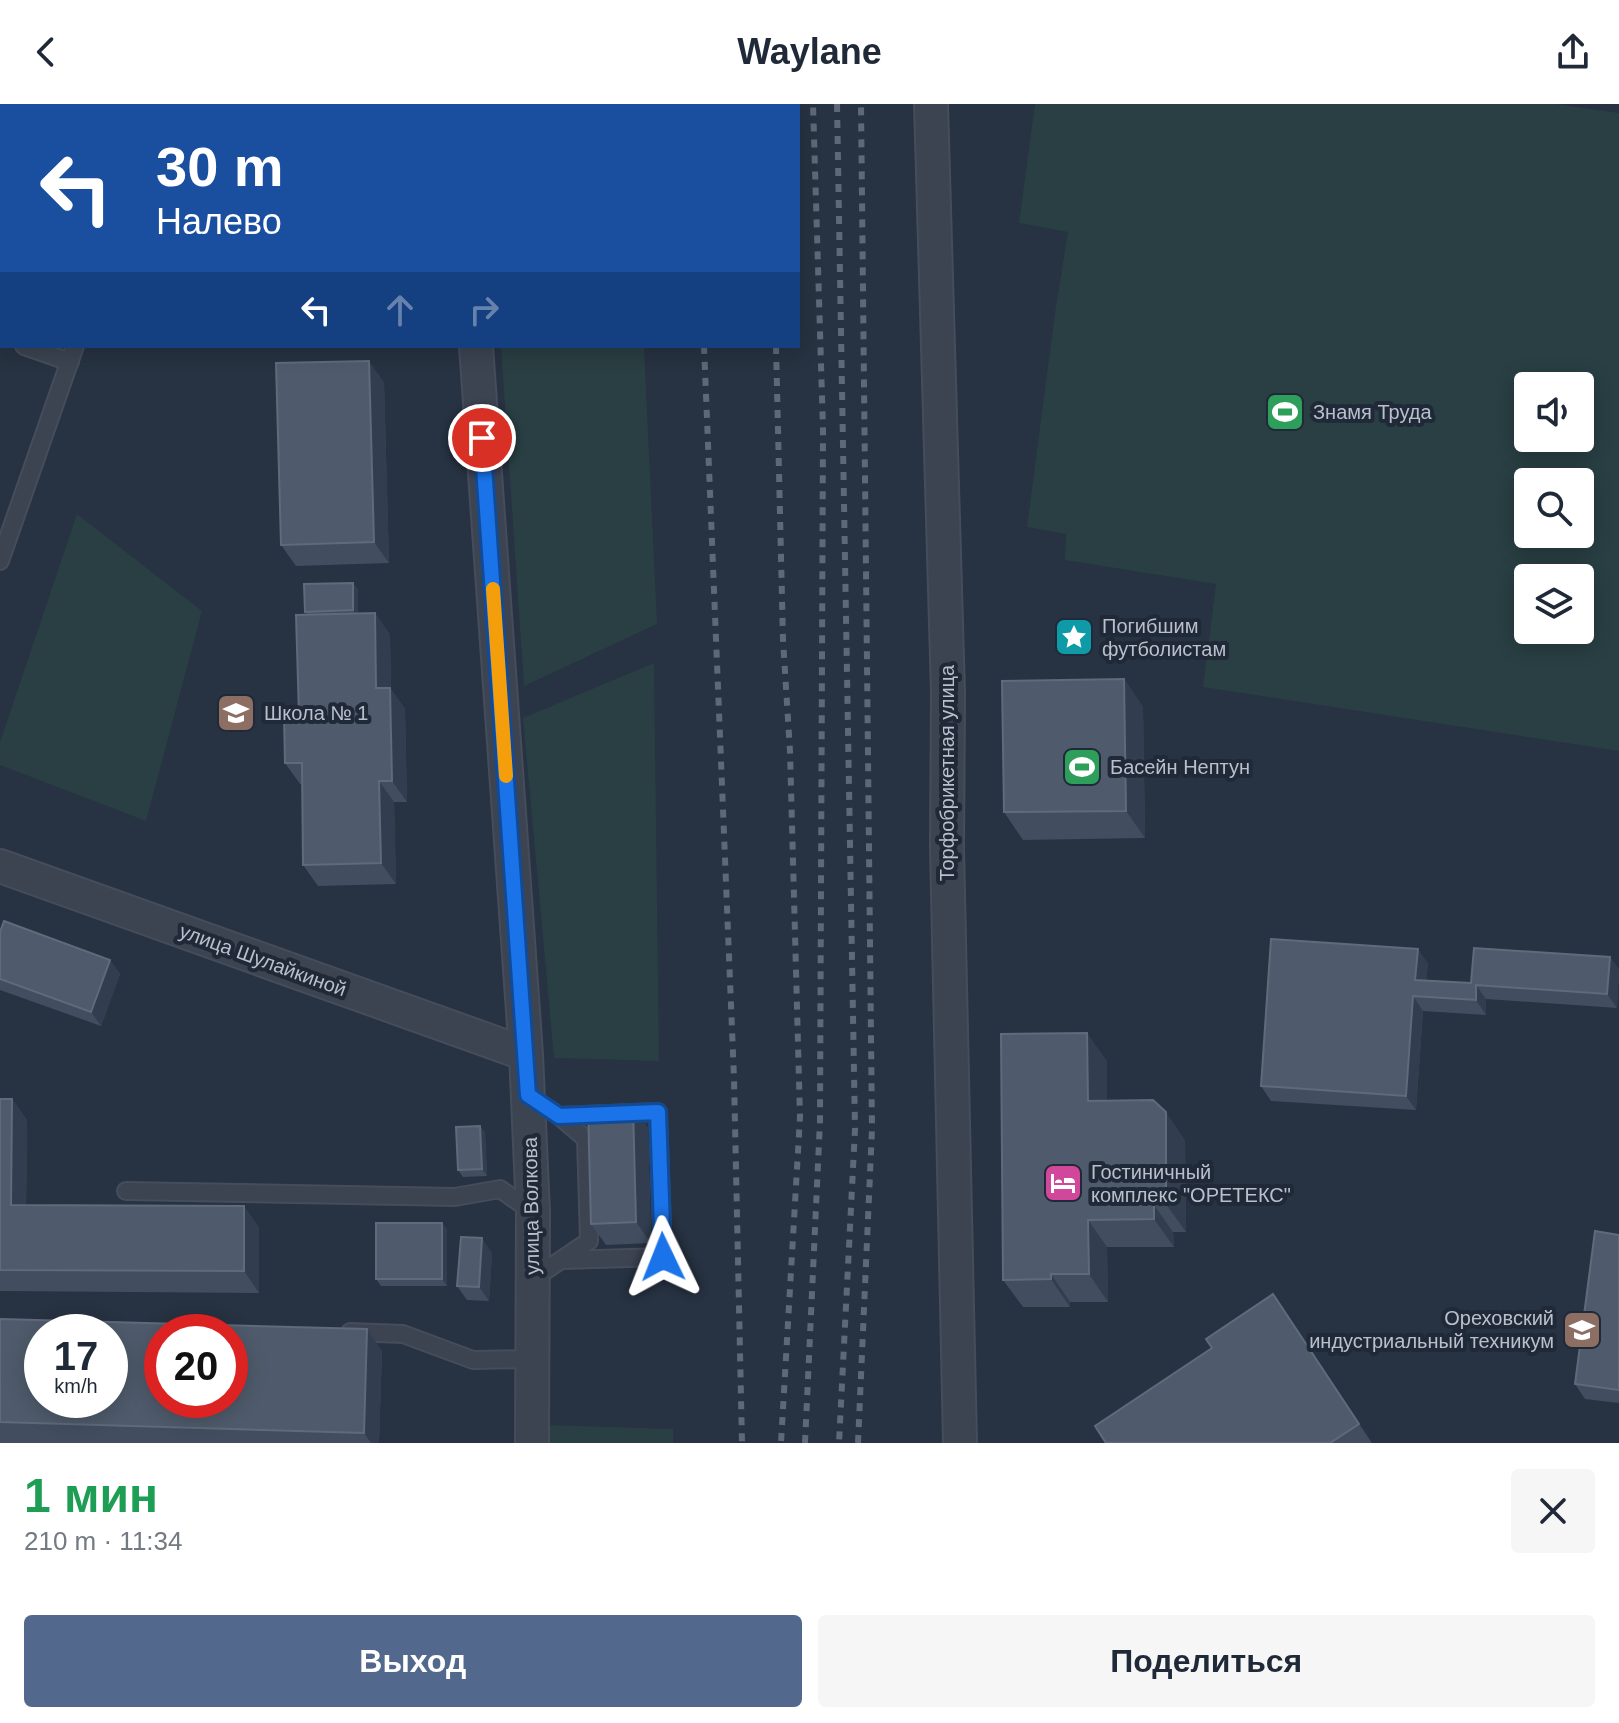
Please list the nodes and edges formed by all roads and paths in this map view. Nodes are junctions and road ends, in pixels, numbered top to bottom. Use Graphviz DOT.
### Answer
graph roads {
  1 [pos="931,104"];
  2 [pos="36,348"];
  3 [pos="476,348"];
  4 [pos="73,354"];
  5 [pos="0,561"];
  6 [pos="0,866"];
  7 [pos="526,1054"];
  8 [pos="528,1095"];
  9 [pos="559,1116"];
  10 [pos="126,1191"];
  11 [pos="533,1212"];
  12 [pos="563,1260"];
  13 [pos="533,1279"];
  14 [pos="341,1332"];
  15 [pos="532,1359"];
  16 [pos="532,1443"];
  17 [pos="960,1443"];
  1 -- 17 [label="street, Торфобрикетная улица"];
  2 -- 4 [label="lane"];
  3 -- 7 [label="street, улица Волкова"];
  4 -- 5 [label="lane"];
  6 -- 7 [label="street, улица Шулайкиной"];
  7 -- 8 [label="street, улица Волкова"];
  8 -- 9 [label="lane"];
  8 -- 11 [label="street, улица Волкова"];
  9 -- 12 [label="lane"];
  9 -- 12 [label="lane"];
  10 -- 11 [label="lane"];
  11 -- 13 [label="street, улица Волкова"];
  12 -- 13 [label="lane"];
  13 -- 15 [label="street, улица Волкова"];
  14 -- 15 [label="lane"];
  15 -- 16 [label="street, улица Волкова"];
}
